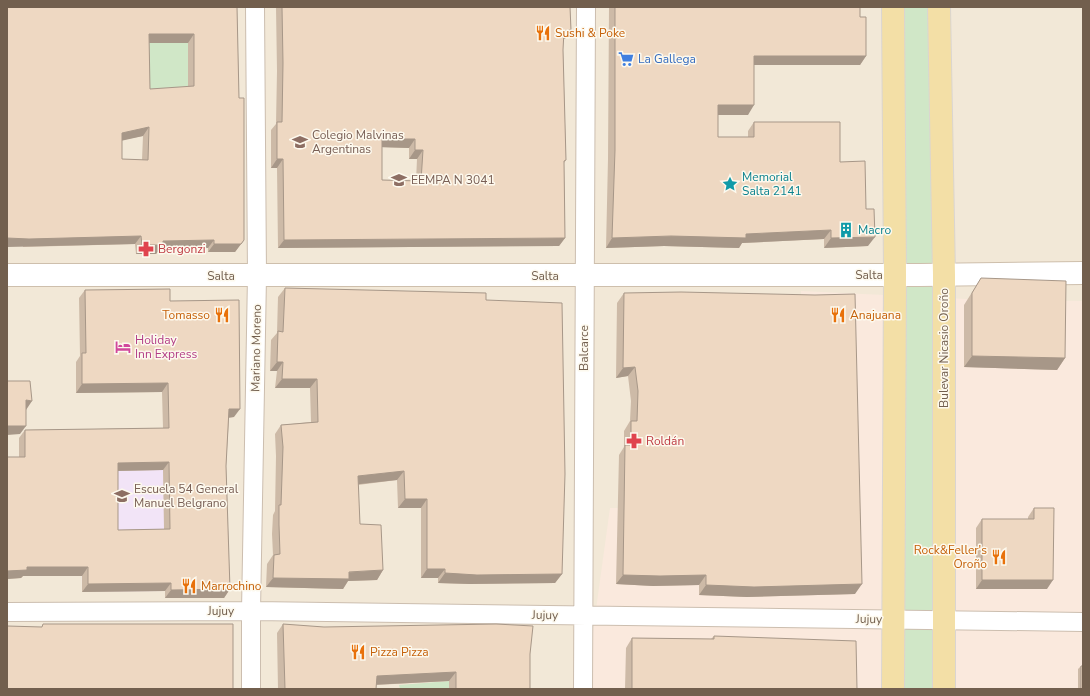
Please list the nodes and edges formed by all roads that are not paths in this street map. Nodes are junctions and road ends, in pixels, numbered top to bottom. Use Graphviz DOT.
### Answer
graph roads {
  1 [pos="255,7"];
  2 [pos="586,7"];
  3 [pos="893,7"];
  4 [pos="939,7"];
  5 [pos="1083,274"];
  6 [pos="7,275"];
  7 [pos="944,275"];
  8 [pos="257,276"];
  9 [pos="584,276"];
  10 [pos="895,276"];
  11 [pos="251,611"];
  12 [pos="7,612"];
  13 [pos="582,616"];
  14 [pos="892,620"];
  15 [pos="944,621"];
  16 [pos="1083,622"];
  17 [pos="251,689"];
  18 [pos="583,689"];
  19 [pos="893,689"];
  20 [pos="944,689"];
  1 -- 8 [label="street, Mariano Moreno"];
  2 -- 9 [label="street, Balcarce"];
  3 -- 10 [label="main road"];
  4 -- 7 [label="main road, Bulevar Nicasio Oroño"];
  5 -- 7 [label="main road, Salta"];
  6 -- 8 [label="main road, Salta"];
  7 -- 10 [label="main road, Salta"];
  7 -- 15 [label="main road, Bulevar Nicasio Oroño"];
  8 -- 9 [label="main road, Salta"];
  8 -- 11 [label="street, Mariano Moreno"];
  9 -- 10 [label="main road, Salta"];
  9 -- 13 [label="street, Balcarce"];
  10 -- 14 [label="main road"];
  11 -- 12 [label="street, Jujuy"];
  11 -- 13 [label="street, Jujuy"];
  11 -- 17 [label="street, Mariano Moreno"];
  13 -- 14 [label="street, Jujuy"];
  13 -- 18 [label="street, Balcarce"];
  14 -- 15 [label="street, Jujuy"];
  14 -- 19 [label="main road"];
  15 -- 16 [label="street, Jujuy"];
  15 -- 20 [label="main road, Bulevar Nicasio Oroño"];
}
